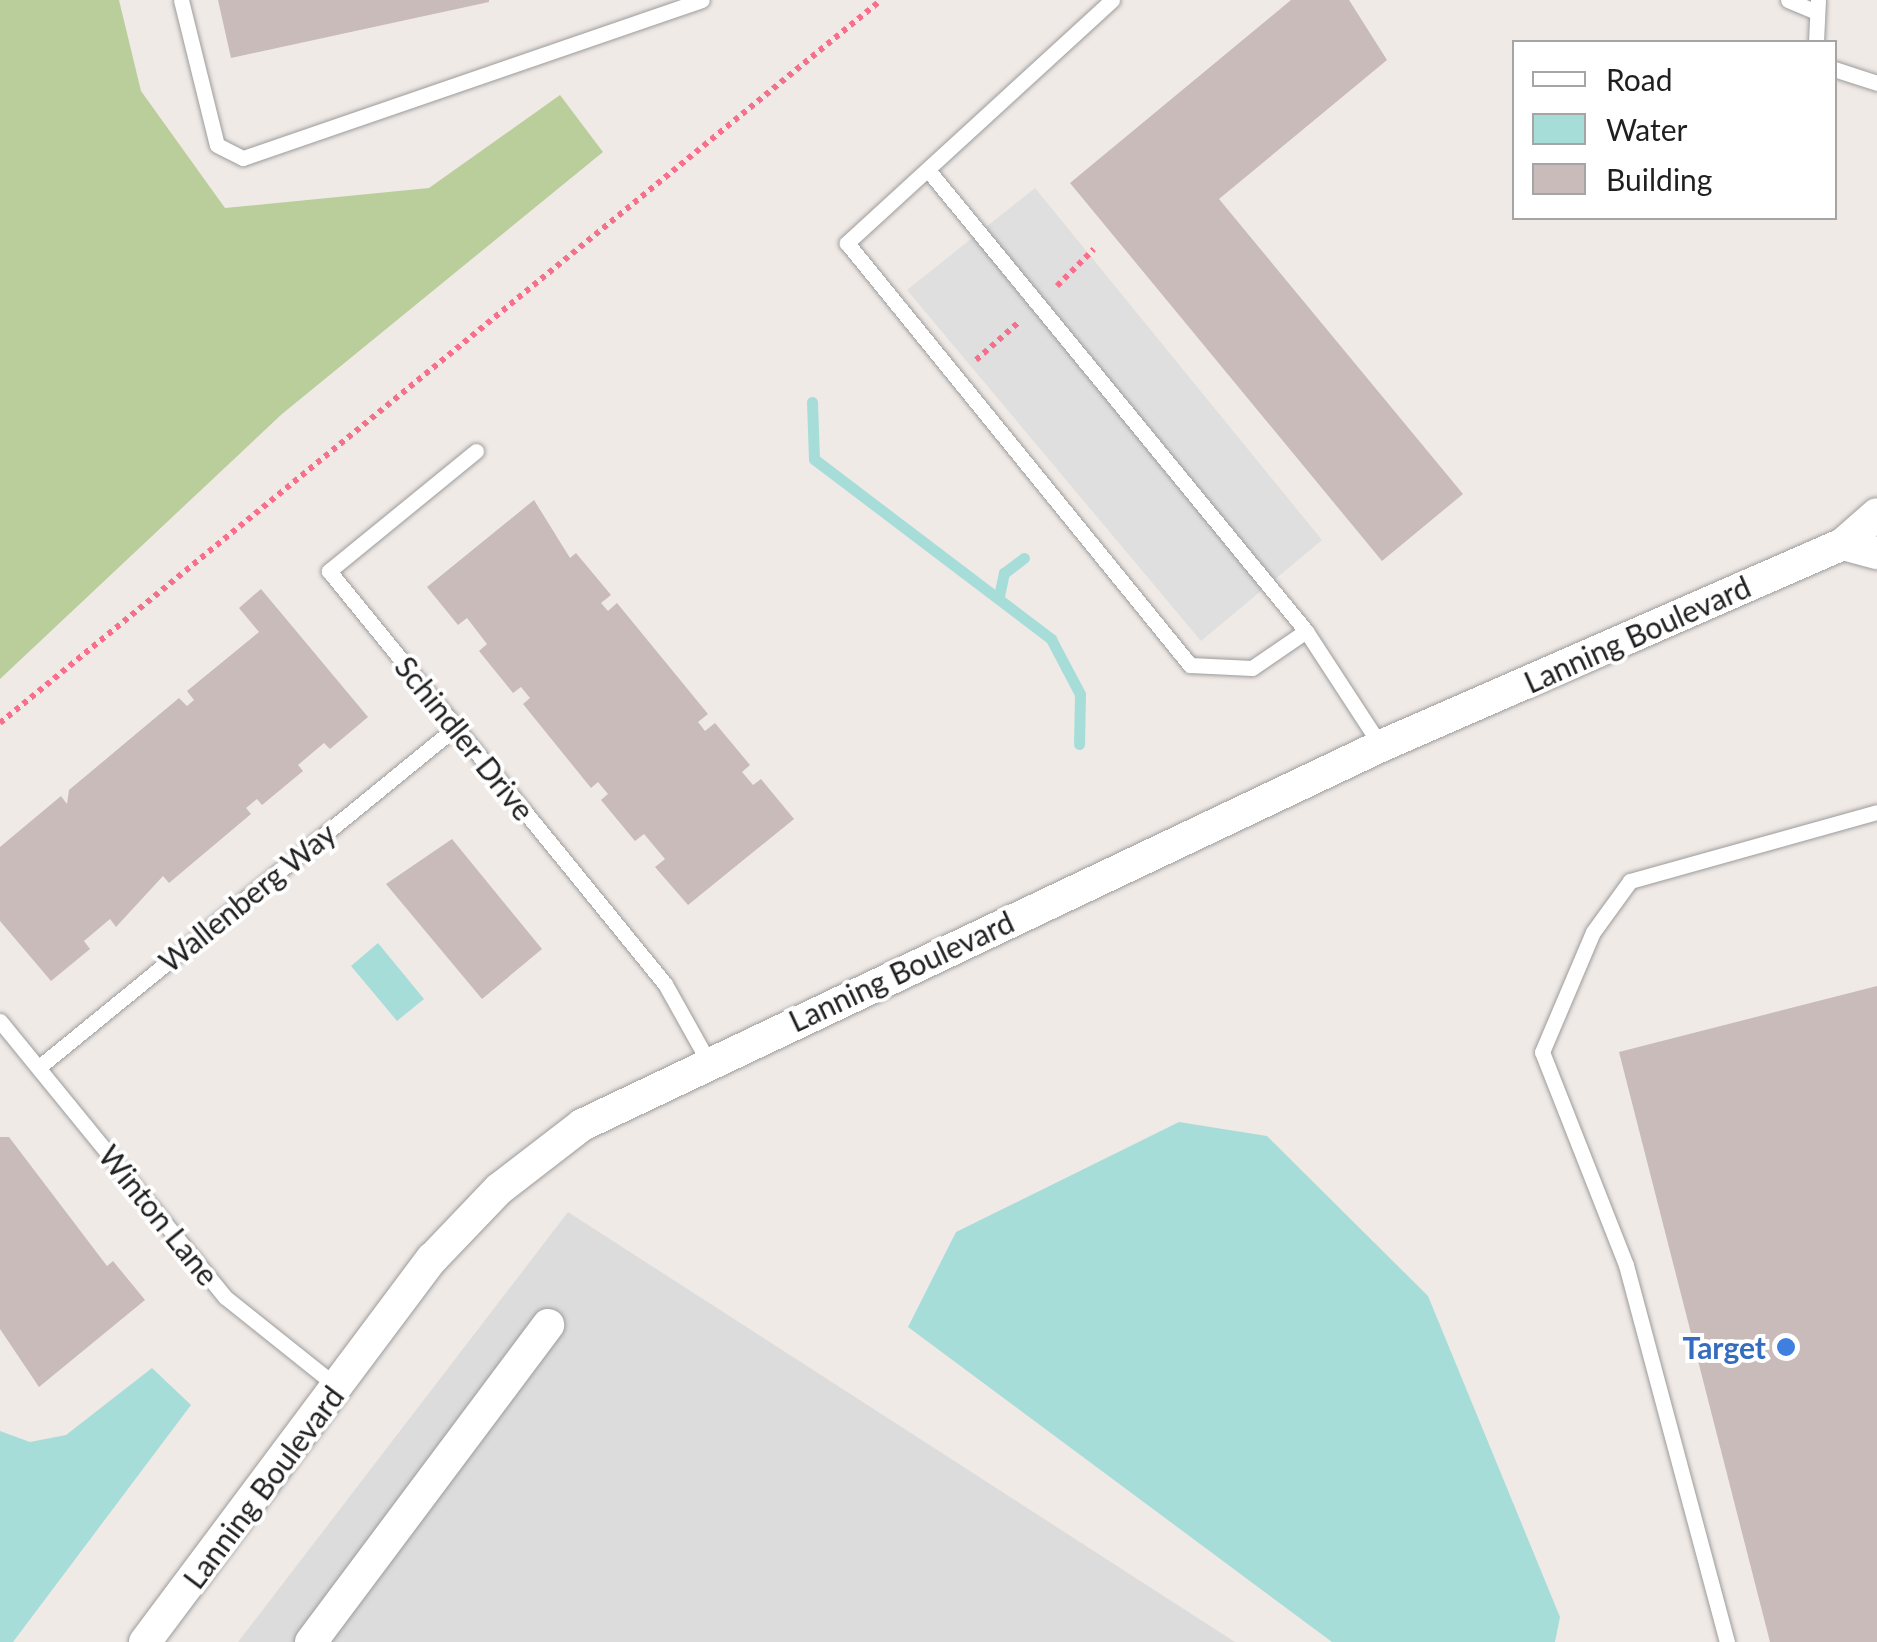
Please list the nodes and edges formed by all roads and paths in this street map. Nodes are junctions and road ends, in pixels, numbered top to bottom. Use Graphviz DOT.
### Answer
graph roads {
  1 [pos="181,0"];
  2 [pos="702,0"];
  3 [pos="882,0"];
  4 [pos="1112,0"];
  5 [pos="1788,0"];
  6 [pos="1816,6"];
  7 [pos="1816,40"];
  8 [pos="1837,70"];
  9 [pos="1877,83"];
  10 [pos="928,170"];
  11 [pos="476,451"];
  12 [pos="1877,514"];
  13 [pos="1843,544"];
  14 [pos="1877,553"];
  15 [pos="1306,631"];
  16 [pos="0,723"];
  17 [pos="456,727"];
  18 [pos="1381,746"];
  19 [pos="1877,812"];
  20 [pos="0,1021"];
  21 [pos="708,1061"];
  22 [pos="38,1067"];
  23 [pos="548,1325"];
  24 [pos="338,1388"];
  25 [pos="146,1642"];
  26 [pos="311,1642"];
  27 [pos="1727,1642"];
  1 -- 2 [label="lane"];
  3 -- 16 [label="path"];
  4 -- 10 [label="lane"];
  5 -- 6 [label="lane"];
  6 -- 7 [label="lane"];
  8 -- 9 [label="lane"];
  10 -- 15 [label="lane"];
  10 -- 15 [label="lane"];
  11 -- 17 [label="lane, Schindler Drive"];
  12 -- 13 [label="street, Lanning Boulevard"];
  13 -- 14 [label="street"];
  13 -- 18 [label="street, Lanning Boulevard"];
  15 -- 18 [label="lane"];
  17 -- 21 [label="lane, Schindler Drive"];
  17 -- 22 [label="lane, Wallenberg Way"];
  18 -- 21 [label="street, Lanning Boulevard"];
  19 -- 27 [label="lane"];
  20 -- 22 [label="lane, Winton Lane"];
  21 -- 24 [label="street, Lanning Boulevard"];
  22 -- 24 [label="lane, Winton Lane"];
  23 -- 26 [label="street"];
  24 -- 25 [label="street, Lanning Boulevard"];
}
